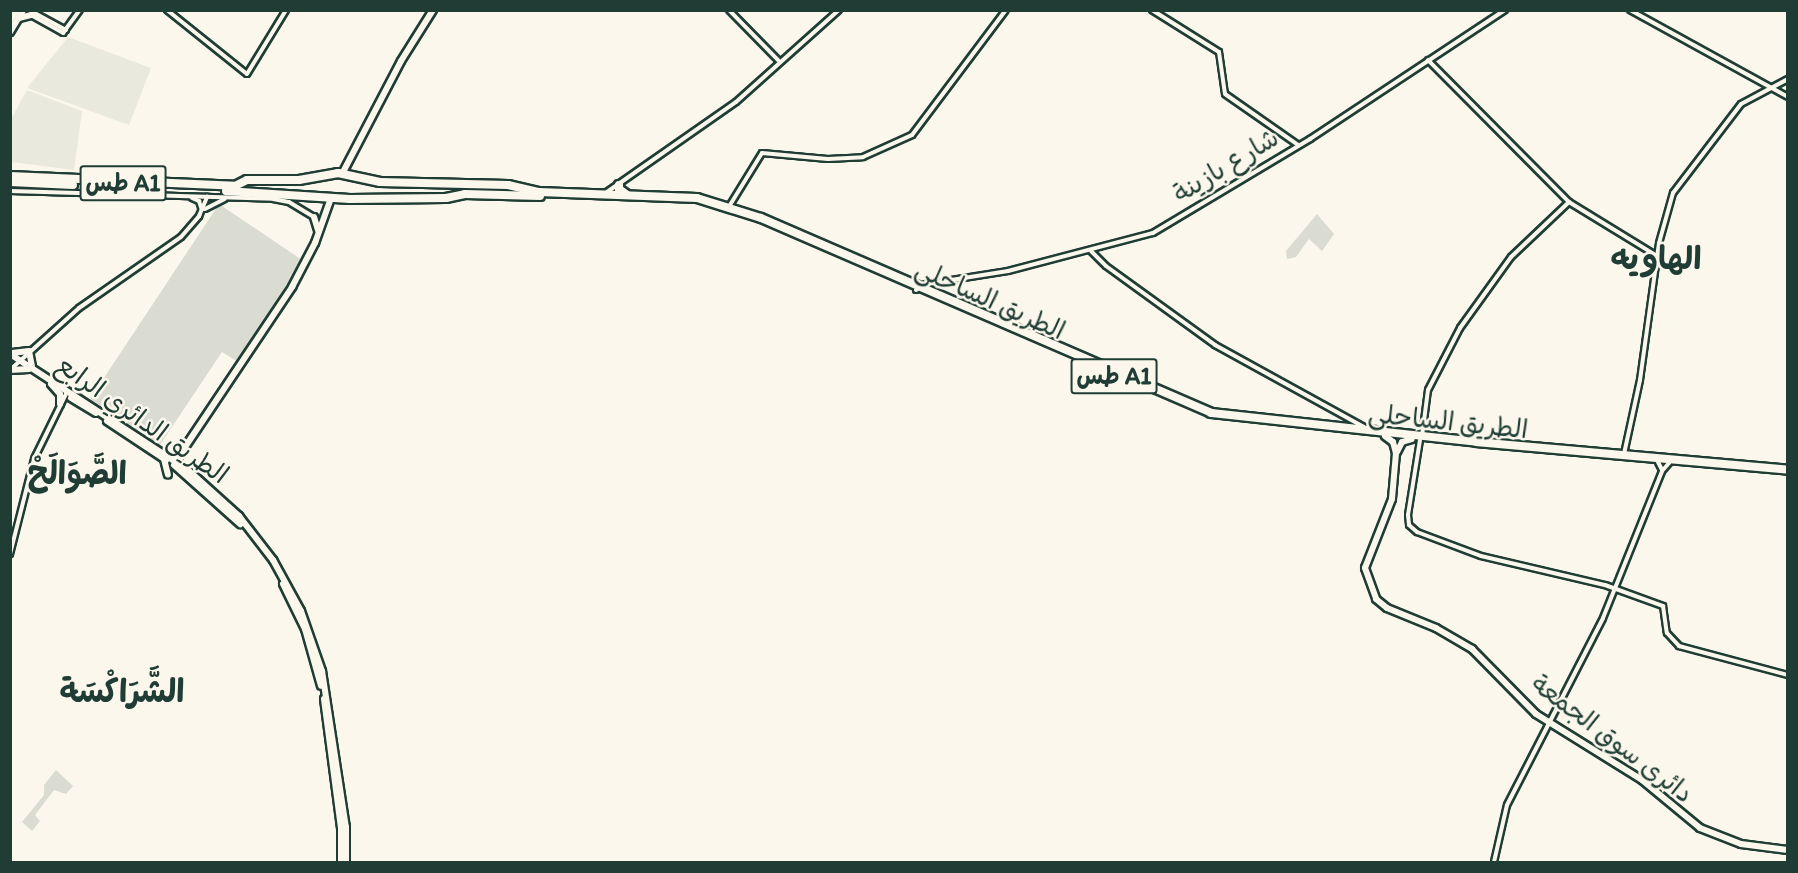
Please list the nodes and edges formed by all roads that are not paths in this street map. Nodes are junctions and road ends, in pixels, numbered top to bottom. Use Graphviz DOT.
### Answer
graph roads {
  1 [pos="12,10"];
  2 [pos="17,10"];
  3 [pos="80,10"];
  4 [pos="167,10"];
  5 [pos="286,10"];
  6 [pos="433,10"];
  7 [pos="729,10"];
  8 [pos="839,10"];
  9 [pos="1006,10"];
  10 [pos="1152,10"];
  11 [pos="1505,10"];
  12 [pos="1630,10"];
  13 [pos="23,11"];
  14 [pos="31,13"];
  15 [pos="13,20"];
  16 [pos="10,32"];
  17 [pos="1428,60"];
  18 [pos="779,61"];
  19 [pos="1788,79"];
  20 [pos="1769,87"];
  21 [pos="1788,97"];
  22 [pos="1298,146"];
  23 [pos="342,174"];
  24 [pos="11,178"];
  25 [pos="619,185"];
  26 [pos="178,190"];
  27 [pos="10,191"];
  28 [pos="234,192"];
  29 [pos="605,193"];
  30 [pos="628,194"];
  31 [pos="207,197"];
  32 [pos="331,198"];
  33 [pos="1569,202"];
  34 [pos="730,205"];
  35 [pos="326,210"];
  36 [pos="202,212"];
  37 [pos="313,215"];
  38 [pos="323,219"];
  39 [pos="318,234"];
  40 [pos="1091,251"];
  41 [pos="1657,256"];
  42 [pos="925,287"];
  43 [pos="29,351"];
  44 [pos="10,353"];
  45 [pos="14,360"];
  46 [pos="30,368"];
  47 [pos="10,369"];
  48 [pos="51,384"];
  49 [pos="68,393"];
  50 [pos="79,403"];
  51 [pos="60,404"];
  52 [pos="1372,431"];
  53 [pos="1385,436"];
  54 [pos="1418,438"];
  55 [pos="184,450"];
  56 [pos="1396,453"];
  57 [pos="164,456"];
  58 [pos="1621,456"];
  59 [pos="1658,462"];
  60 [pos="1669,463"];
  61 [pos="175,464"];
  62 [pos="1662,471"];
  63 [pos="186,472"];
  64 [pos="1788,472"];
  65 [pos="10,554"];
  66 [pos="1615,590"];
  67 [pos="320,671"];
  68 [pos="1788,675"];
  69 [pos="1549,723"];
  70 [pos="1788,850"];
  71 [pos="341,862"];
  72 [pos="346,862"];
  73 [pos="1494,862"];
  1 -- 15 [label="main road"];
  2 -- 15 [label="main road"];
  3 -- 14 [label="street"];
  4 -- 5 [label="street"];
  6 -- 23 [label="main road"];
  7 -- 18 [label="street"];
  8 -- 18 [label="street"];
  9 -- 34 [label="street"];
  10 -- 22 [label="street"];
  11 -- 17 [label="street, شارع بازينة"];
  12 -- 20 [label="street"];
  13 -- 14 [label="street"];
  13 -- 15 [label="main road"];
  14 -- 15 [label="main road"];
  15 -- 16 [label="main road"];
  17 -- 22 [label="street, شارع بازينة"];
  17 -- 33 [label="street"];
  18 -- 25 [label="street"];
  19 -- 20 [label="street"];
  20 -- 21 [label="street"];
  20 -- 41 [label="street"];
  22 -- 40 [label="street, شارع بازينة"];
  23 -- 28 [label="highway, الطريق الساحلى"];
  23 -- 29 [label="highway, الطريق الساحلى"];
  24 -- 26 [label="highway, طس A1"];
  24 -- 26 [label="highway, طس A1"];
  25 -- 29 [label="street"];
  25 -- 30 [label="highway"];
  26 -- 27 [label="street"];
  26 -- 28 [label="highway, طس A1"];
  26 -- 31 [label="street"];
  26 -- 36 [label="street"];
  28 -- 31 [label="street"];
  28 -- 32 [label="highway, الطريق الساحلى"];
  28 -- 36 [label="street"];
  28 -- 37 [label="street"];
  29 -- 30 [label="highway, الطريق الساحلى"];
  30 -- 34 [label="highway, الطريق الساحلى"];
  31 -- 36 [label="street"];
  32 -- 35 [label="main road"];
  32 -- 42 [label="highway, الطريق الساحلى / طس A1"];
  33 -- 41 [label="street"];
  33 -- 54 [label="street"];
  34 -- 42 [label="highway, الطريق الساحلى"];
  35 -- 37 [label="main road"];
  35 -- 38 [label="main road"];
  36 -- 43 [label="street"];
  37 -- 38 [label="street"];
  37 -- 39 [label="main road"];
  38 -- 39 [label="main road"];
  39 -- 55 [label="main road"];
  40 -- 42 [label="street, شارع بازينة"];
  40 -- 52 [label="street"];
  41 -- 58 [label="street"];
  42 -- 52 [label="highway, الطريق الساحلى / طس A1"];
  42 -- 53 [label="highway, الطريق الساحلى / طس A1"];
  43 -- 44 [label="main road"];
  43 -- 45 [label="street"];
  43 -- 46 [label="main road"];
  44 -- 45 [label="main road, الطريق الدائري الرابع"];
  45 -- 46 [label="main road, الطريق الدائري الرابع"];
  45 -- 47 [label="main road"];
  46 -- 47 [label="main road"];
  46 -- 48 [label="main road, الطريق الدائري الرابع"];
  46 -- 49 [label="main road, الطريق الدائري الرابع"];
  48 -- 49 [label="main road, الطريق الدائري الرابع"];
  48 -- 51 [label="main road"];
  49 -- 50 [label="main road, الطريق الدائري الرابع"];
  49 -- 51 [label="street"];
  49 -- 57 [label="main road, الطريق الدائري الرابع"];
  50 -- 51 [label="main road"];
  50 -- 57 [label="main road, الطريق الدائري الرابع"];
  51 -- 65 [label="street"];
  52 -- 54 [label="highway, الطريق الساحلى / طس A1"];
  53 -- 54 [label="highway, الطريق الساحلى / طس A1"];
  53 -- 56 [label="main road"];
  54 -- 56 [label="main road"];
  54 -- 58 [label="highway, الطريق الساحلى / طس A1"];
  54 -- 66 [label="street"];
  55 -- 57 [label="main road"];
  55 -- 61 [label="main road"];
  55 -- 63 [label="main road"];
  56 -- 69 [label="main road, دائرى سوق الجمعة"];
  57 -- 61 [label="main road, الطريق الدائري الرابع"];
  57 -- 63 [label="main road"];
  58 -- 59 [label="highway, الطريق الساحلى / طس A1"];
  58 -- 64 [label="highway, الطريق الساحلى / طس A1"];
  59 -- 60 [label="highway, الطريق الساحلى / طس A1"];
  59 -- 62 [label="street"];
  60 -- 62 [label="street"];
  60 -- 64 [label="highway, الطريق الساحلى / طس A1"];
  61 -- 63 [label="main road, الطريق الدائري الرابع"];
  62 -- 66 [label="street"];
  63 -- 67 [label="main road, الطريق الدائري الرابع"];
  66 -- 68 [label="street"];
  66 -- 69 [label="street"];
  67 -- 71 [label="main road, الطريق الدائري الرابع"];
  67 -- 72 [label="main road, الطريق الدائري الرابع"];
  69 -- 70 [label="main road, دائرى سوق الجمعة"];
  69 -- 73 [label="street"];
}
